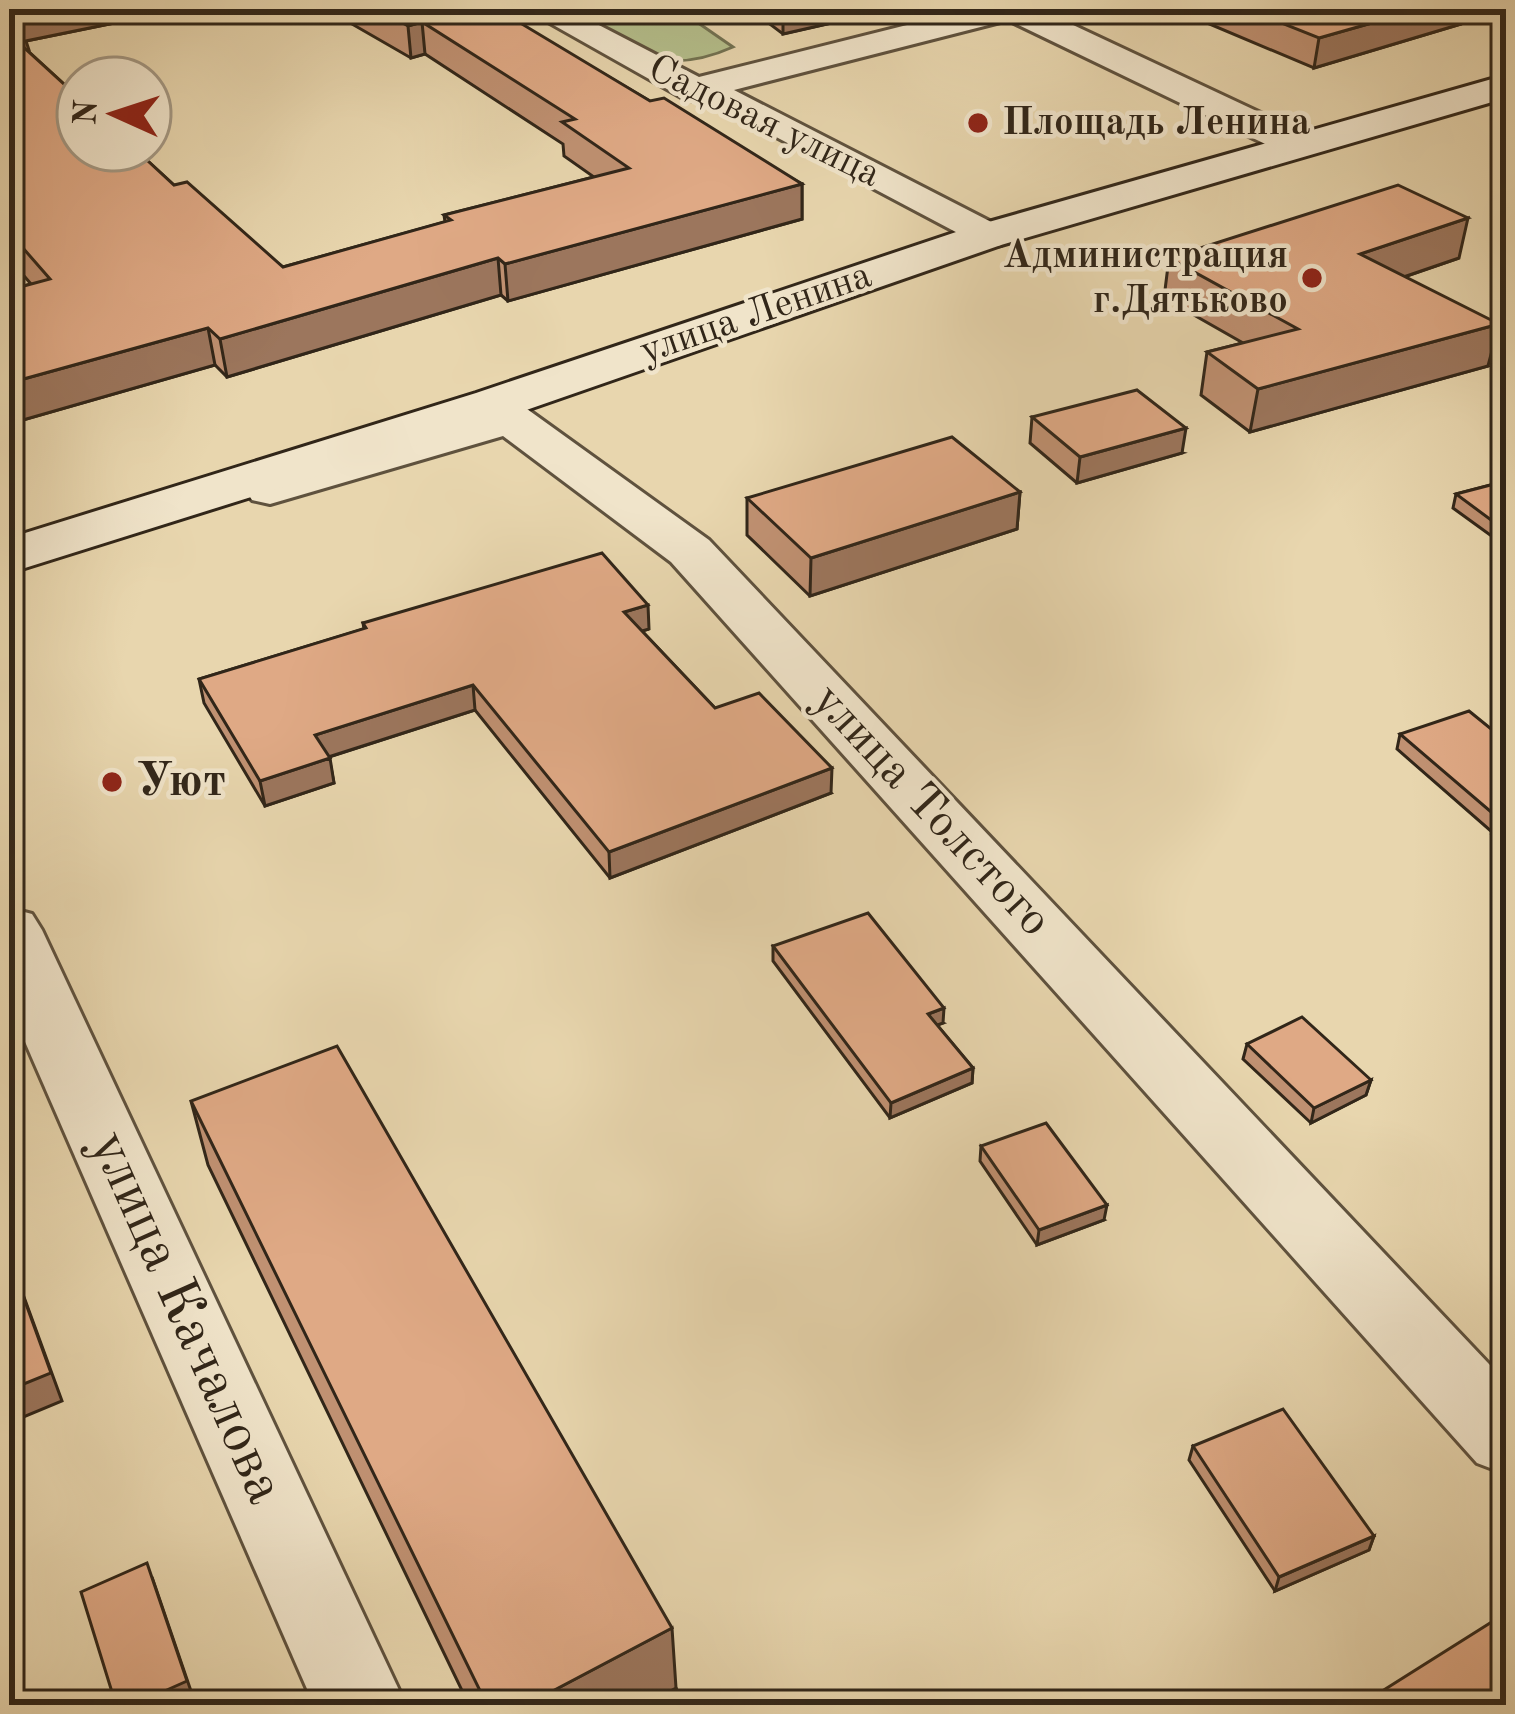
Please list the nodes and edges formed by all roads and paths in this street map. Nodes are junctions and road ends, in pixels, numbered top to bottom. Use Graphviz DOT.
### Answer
graph roads {
  1 [pos="542,9"];
  2 [pos="1012,9"];
  3 [pos="1506,86"];
  4 [pos="694,89"];
  5 [pos="1296,144"];
  6 [pos="986,236"];
  7 [pos="253,479"];
  8 [pos="9,556"];
  9 [pos="9,930"];
  10 [pos="1506,1438"];
  11 [pos="360,1705"];
  1 -- 4 [label="street, Садовая улица"];
  2 -- 4 [label="street"];
  2 -- 5 [label="street"];
  3 -- 5 [label="main road, улица Ленина"];
  4 -- 6 [label="street, Садовая улица"];
  5 -- 6 [label="main road, улица Ленина"];
  6 -- 7 [label="main road, улица Ленина"];
  7 -- 8 [label="main road, улица Ленина"];
  7 -- 10 [label="street, улица Толстого"];
  9 -- 11 [label="street, улица Качалова"];
}
